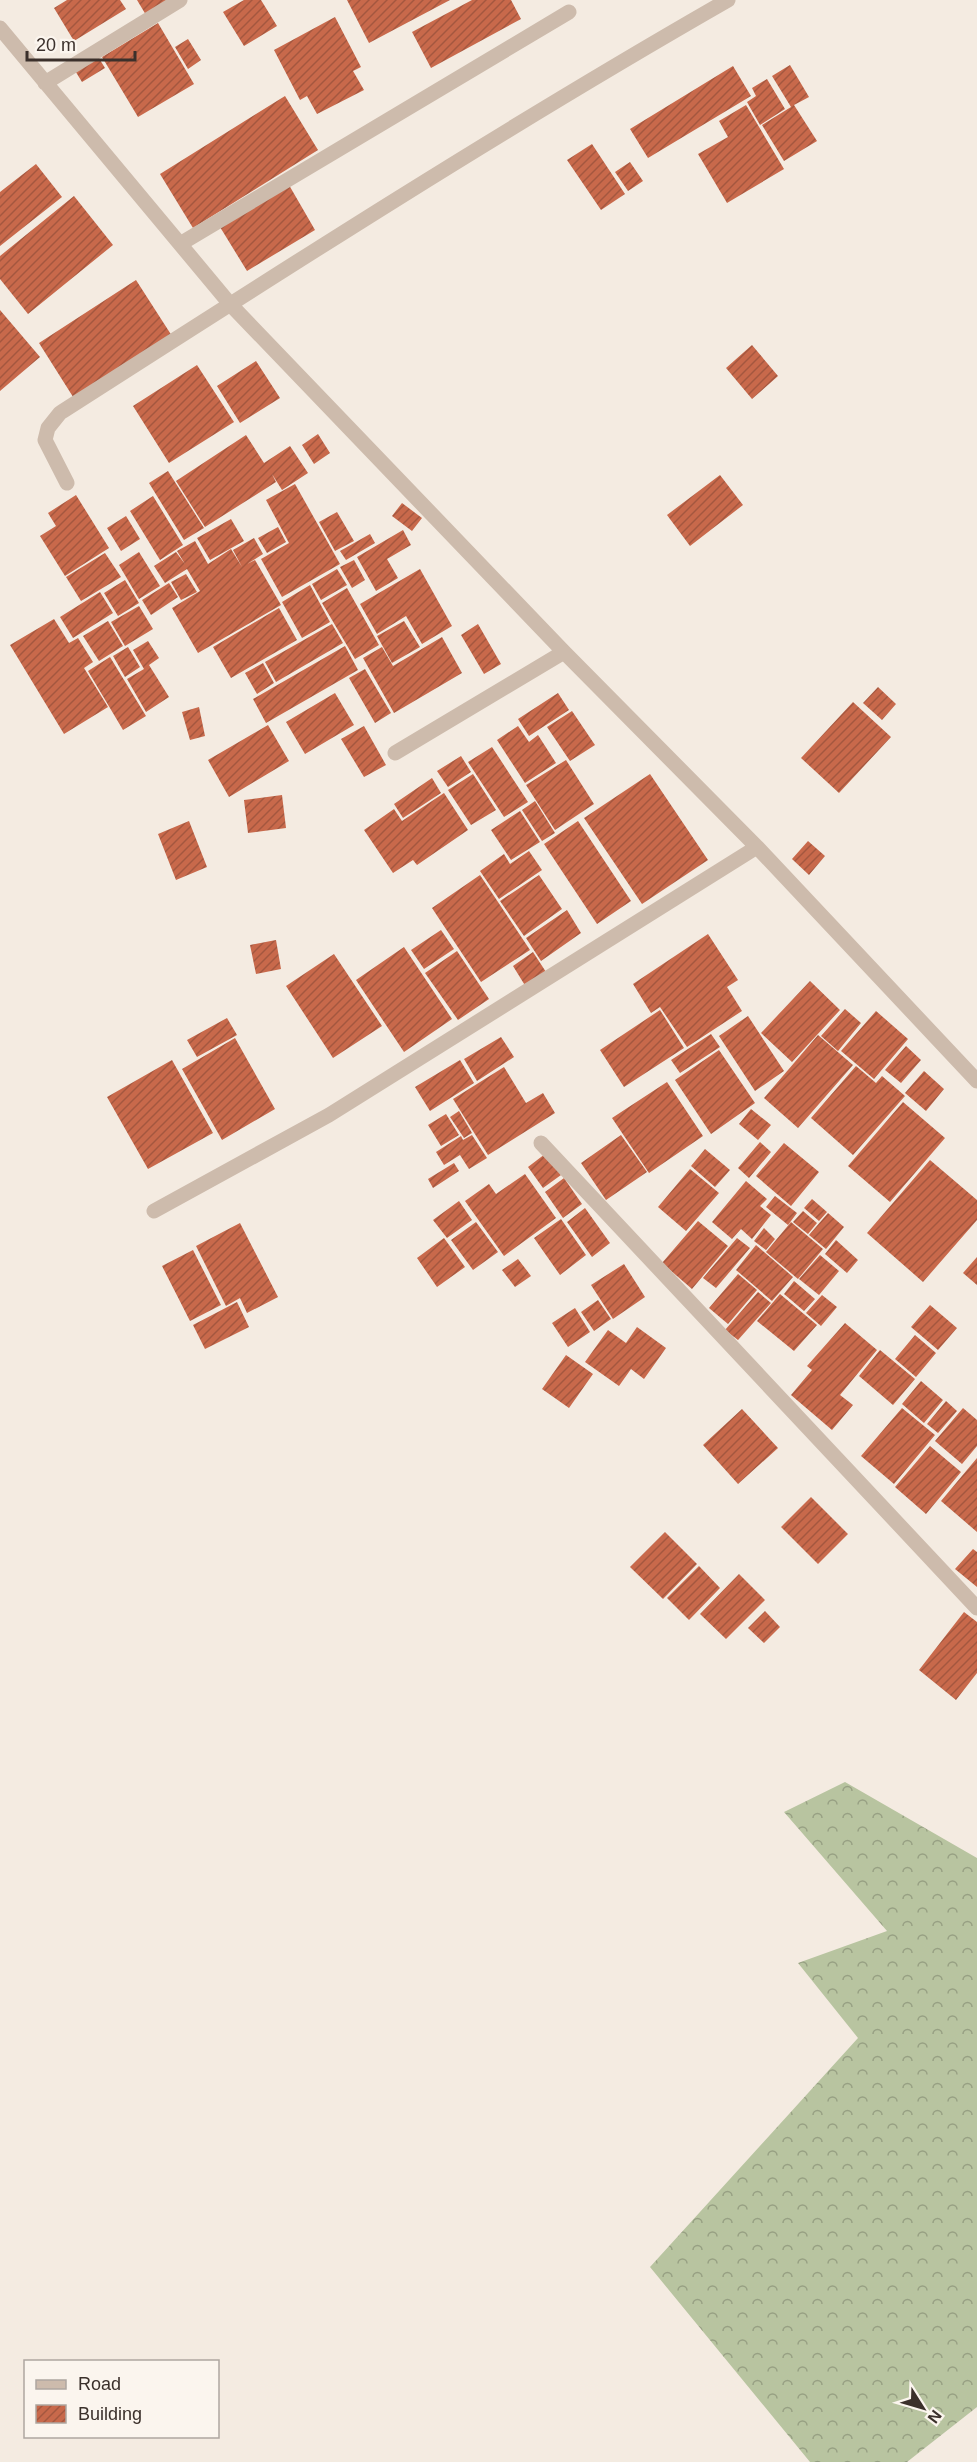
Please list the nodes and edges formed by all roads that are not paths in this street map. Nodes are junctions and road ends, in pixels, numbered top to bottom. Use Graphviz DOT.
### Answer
graph roads {
  1 [pos="180,0"];
  2 [pos="728,0"];
  3 [pos="569,12"];
  4 [pos="0,28"];
  5 [pos="45,82"];
  6 [pos="180,244"];
  7 [pos="230,304"];
  8 [pos="68,483"];
  9 [pos="564,652"];
  10 [pos="395,753"];
  11 [pos="757,847"];
  12 [pos="977,1081"];
  13 [pos="541,1143"];
  14 [pos="154,1211"];
  15 [pos="977,1608"];
  1 -- 5 [label="street"];
  2 -- 7 [label="street"];
  3 -- 6 [label="street"];
  4 -- 5 [label="street"];
  5 -- 6 [label="street"];
  6 -- 7 [label="street"];
  7 -- 8 [label="street"];
  7 -- 9 [label="street"];
  9 -- 10 [label="street"];
  9 -- 11 [label="street"];
  11 -- 12 [label="street"];
  11 -- 14 [label="street"];
  13 -- 15 [label="street"];
}
